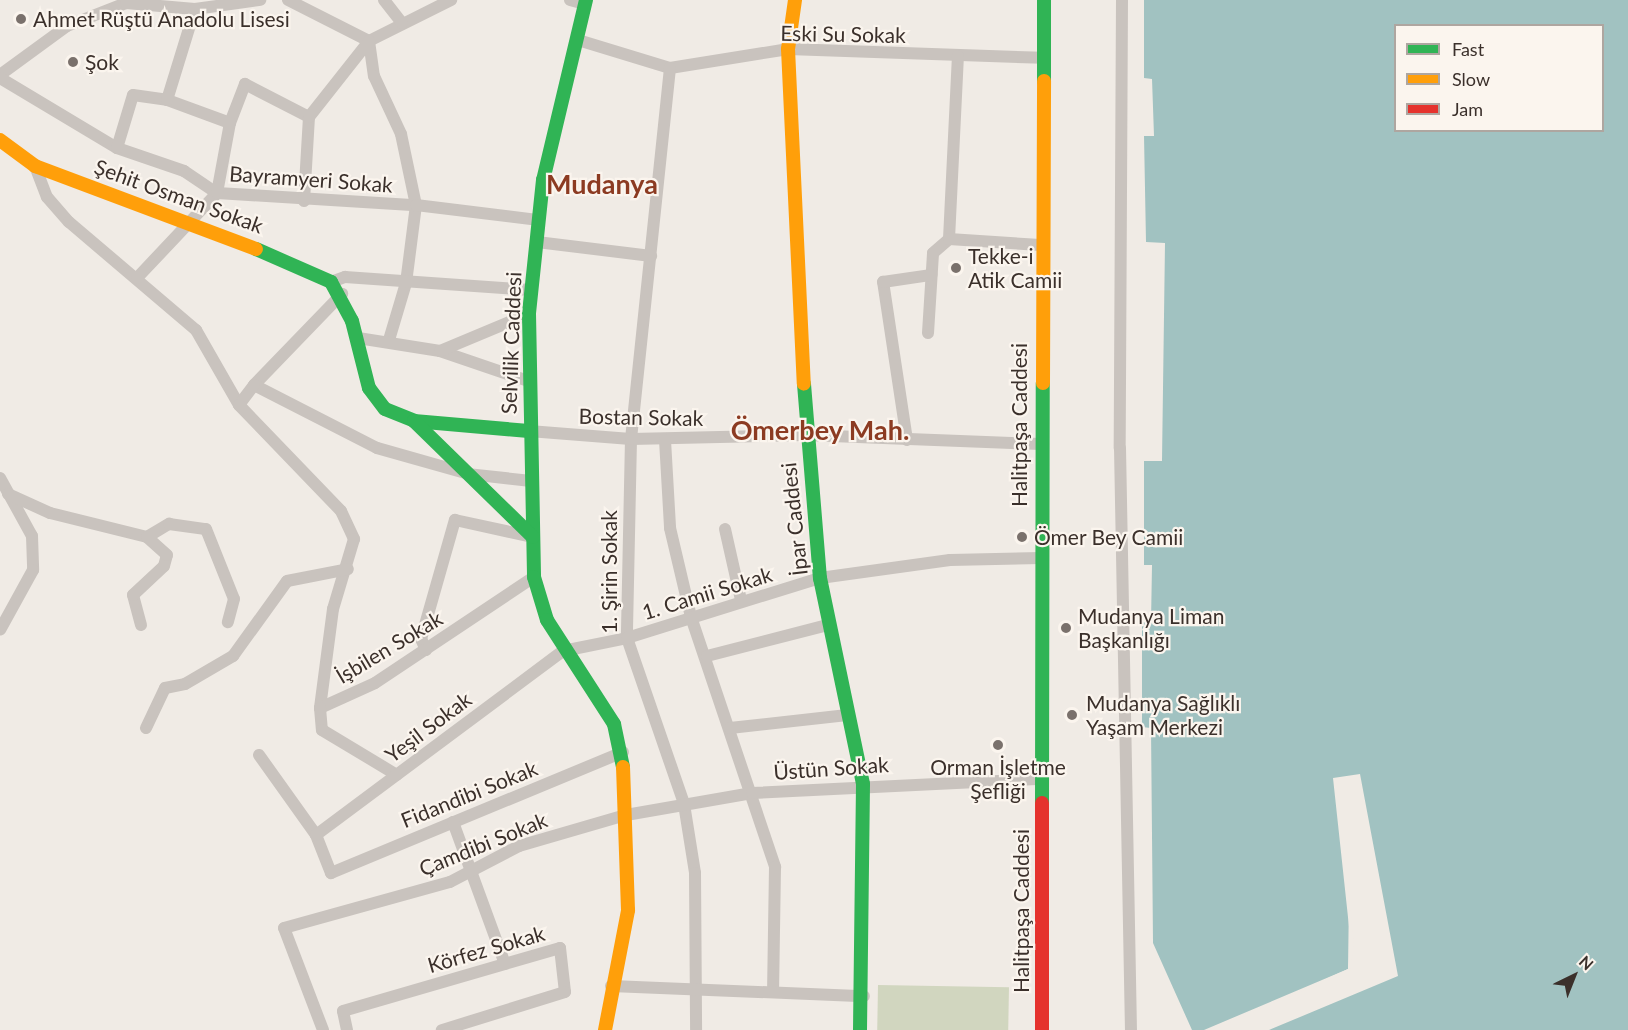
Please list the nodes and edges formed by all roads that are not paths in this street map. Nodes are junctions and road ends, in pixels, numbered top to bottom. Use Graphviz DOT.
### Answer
graph roads {
  1 [pos="260,0"];
  2 [pos="288,0"];
  3 [pos="384,0"];
  4 [pos="451,0"];
  5 [pos="570,0"];
  6 [pos="795,0"];
  7 [pos="1044,0"];
  8 [pos="1122,0"];
  9 [pos="586,2"];
  10 [pos="170,4"];
  11 [pos="195,9"];
  12 [pos="402,23"];
  13 [pos="578,40"];
  14 [pos="369,41"];
  15 [pos="788,49"];
  16 [pos="958,56"];
  17 [pos="1042,58"];
  18 [pos="670,68"];
  19 [pos="0,77"];
  20 [pos="167,100"];
  21 [pos="309,117"];
  22 [pos="230,123"];
  23 [pos="0,140"];
  24 [pos="117,148"];
  25 [pos="35,166"];
  26 [pos="217,193"];
  27 [pos="304,201"];
  28 [pos="416,205"];
  29 [pos="188,219"];
  30 [pos="539,220"];
  31 [pos="950,239"];
  32 [pos="537,242"];
  33 [pos="1040,245"];
  34 [pos="651,256"];
  35 [pos="931,275"];
  36 [pos="137,278"];
  37 [pos="331,282"];
  38 [pos="406,284"];
  39 [pos="532,290"];
  40 [pos="342,294"];
  41 [pos="529,314"];
  42 [pos="928,333"];
  43 [pos="358,338"];
  44 [pos="389,340"];
  45 [pos="440,351"];
  46 [pos="531,382"];
  47 [pos="254,386"];
  48 [pos="239,405"];
  49 [pos="414,421"];
  50 [pos="530,431"];
  51 [pos="806,435"];
  52 [pos="630,439"];
  53 [pos="665,440"];
  54 [pos="907,440"];
  55 [pos="1040,444"];
  56 [pos="470,474"];
  57 [pos="0,478"];
  58 [pos="531,481"];
  59 [pos="8,494"];
  60 [pos="724,529"];
  61 [pos="147,537"];
  62 [pos="533,537"];
  63 [pos="1041,558"];
  64 [pos="348,569"];
  65 [pos="534,577"];
  66 [pos="820,578"];
  67 [pos="741,600"];
  68 [pos="691,617"];
  69 [pos="228,622"];
  70 [pos="141,625"];
  71 [pos="828,625"];
  72 [pos="0,630"];
  73 [pos="627,638"];
  74 [pos="426,650"];
  75 [pos="563,651"];
  76 [pos="708,656"];
  77 [pos="320,708"];
  78 [pos="847,715"];
  79 [pos="146,728"];
  80 [pos="730,728"];
  81 [pos="623,752"];
  82 [pos="259,755"];
  83 [pos="397,775"];
  84 [pos="1042,779"];
  85 [pos="862,784"];
  86 [pos="752,793"];
  87 [pos="684,804"];
  88 [pos="626,815"];
  89 [pos="453,822"];
  90 [pos="316,835"];
  91 [pos="472,872"];
  92 [pos="505,964"];
  93 [pos="611,986"];
  94 [pos="697,987"];
  95 [pos="773,991"];
  96 [pos="864,996"];
  97 [pos="322,1029"];
  98 [pos="347,1030"];
  99 [pos="442,1030"];
  100 [pos="605,1030"];
  101 [pos="696,1030"];
  102 [pos="860,1030"];
  103 [pos="1042,1030"];
  104 [pos="1131,1030"];
  1 -- 11 [label="street"];
  2 -- 14 [label="street"];
  3 -- 12 [label="street"];
  4 -- 12 [label="street"];
  5 -- 9 [label="street"];
  6 -- 15 [label="main road, İpar Caddesi"];
  7 -- 17 [label="main road, Halitpaşa Caddesi"];
  8 -- 104 [label="street"];
  9 -- 13 [label="main road, Selvilik Caddesi"];
  10 -- 11 [label="street"];
  10 -- 19 [label="street"];
  11 -- 20 [label="street"];
  12 -- 14 [label="street"];
  13 -- 18 [label="street, Eski Su Sokak"];
  13 -- 30 [label="main road, Selvilik Caddesi"];
  14 -- 21 [label="street"];
  14 -- 28 [label="street"];
  15 -- 16 [label="street, Eski Su Sokak"];
  15 -- 18 [label="street, Eski Su Sokak"];
  15 -- 51 [label="main road, İpar Caddesi"];
  16 -- 17 [label="street, Eski Su Sokak"];
  16 -- 31 [label="street"];
  17 -- 33 [label="main road, Halitpaşa Caddesi"];
  18 -- 34 [label="street, 1. Şirin Sokak"];
  19 -- 24 [label="street, Bayramyeri Sokak"];
  20 -- 22 [label="street"];
  20 -- 24 [label="street"];
  21 -- 22 [label="street"];
  21 -- 27 [label="street"];
  22 -- 26 [label="street"];
  23 -- 25 [label="main road, Şehit Osman Sokak"];
  24 -- 26 [label="street, Bayramyeri Sokak"];
  25 -- 29 [label="main road, Şehit Osman Sokak"];
  25 -- 36 [label="street, İşbilen Sokak"];
  26 -- 27 [label="street, Bayramyeri Sokak"];
  26 -- 29 [label="street"];
  27 -- 28 [label="street, Bayramyeri Sokak"];
  28 -- 30 [label="street, Bayramyeri Sokak"];
  28 -- 38 [label="street"];
  29 -- 36 [label="street"];
  29 -- 37 [label="main road, Şehit Osman Sokak"];
  30 -- 32 [label="main road, Selvilik Caddesi"];
  31 -- 33 [label="street"];
  31 -- 35 [label="street"];
  32 -- 34 [label="street"];
  32 -- 39 [label="main road, Selvilik Caddesi"];
  33 -- 55 [label="main road, Halitpaşa Caddesi"];
  34 -- 52 [label="street, 1. Şirin Sokak"];
  35 -- 42 [label="street"];
  35 -- 54 [label="street"];
  36 -- 48 [label="street, İşbilen Sokak"];
  37 -- 38 [label="street"];
  37 -- 40 [label="main road, Şehit Osman Sokak"];
  38 -- 39 [label="street"];
  38 -- 44 [label="street"];
  39 -- 41 [label="main road, Selvilik Caddesi"];
  40 -- 43 [label="main road, Şehit Osman Sokak"];
  40 -- 47 [label="street"];
  41 -- 45 [label="street"];
  41 -- 46 [label="main road, Selvilik Caddesi"];
  43 -- 44 [label="street"];
  43 -- 49 [label="main road, Şehit Osman Sokak"];
  44 -- 45 [label="street"];
  45 -- 46 [label="street"];
  46 -- 50 [label="main road, Selvilik Caddesi"];
  47 -- 48 [label="street"];
  47 -- 56 [label="street"];
  48 -- 64 [label="street, İşbilen Sokak"];
  49 -- 50 [label="main road, Şehit Osman Sokak"];
  49 -- 56 [label="main road, Şehit Osman Sokak"];
  50 -- 52 [label="street, Bostan Sokak"];
  50 -- 58 [label="main road, Selvilik Caddesi"];
  51 -- 53 [label="street, Bostan Sokak"];
  51 -- 54 [label="street, Bostan Sokak"];
  51 -- 66 [label="main road, İpar Caddesi"];
  52 -- 53 [label="street, Bostan Sokak"];
  52 -- 73 [label="street, 1. Şirin Sokak"];
  53 -- 68 [label="street"];
  54 -- 55 [label="street, Bostan Sokak"];
  55 -- 63 [label="main road, Halitpaşa Caddesi"];
  56 -- 58 [label="street"];
  56 -- 62 [label="main road, Şehit Osman Sokak"];
  57 -- 59 [label="street"];
  58 -- 62 [label="main road, Selvilik Caddesi"];
  59 -- 61 [label="street"];
  59 -- 72 [label="street"];
  60 -- 67 [label="street"];
  61 -- 69 [label="street"];
  61 -- 70 [label="street"];
  62 -- 65 [label="main road, Selvilik Caddesi"];
  62 -- 74 [label="street"];
  63 -- 66 [label="street, 1. Camii Sokak"];
  63 -- 84 [label="main road, Halitpaşa Caddesi"];
  64 -- 77 [label="street, İşbilen Sokak"];
  64 -- 79 [label="street"];
  65 -- 74 [label="street, İşbilen Sokak"];
  65 -- 75 [label="main road, Selvilik Caddesi"];
  66 -- 67 [label="street, 1. Camii Sokak"];
  66 -- 71 [label="main road, İpar Caddesi"];
  67 -- 68 [label="street, 1. Camii Sokak"];
  68 -- 73 [label="street, 1. Camii Sokak"];
  68 -- 76 [label="street"];
  71 -- 76 [label="street"];
  71 -- 78 [label="main road, İpar Caddesi"];
  73 -- 75 [label="street, 1. Camii Sokak"];
  73 -- 87 [label="street, 1. Şirin Sokak"];
  74 -- 77 [label="street, İşbilen Sokak"];
  75 -- 81 [label="main road, Selvilik Caddesi"];
  75 -- 83 [label="street, Yeşil Sokak"];
  76 -- 80 [label="street"];
  77 -- 83 [label="street"];
  78 -- 80 [label="street"];
  78 -- 85 [label="main road, İpar Caddesi"];
  80 -- 86 [label="street"];
  81 -- 88 [label="main road, Selvilik Caddesi"];
  81 -- 89 [label="street, Fidandibi Sokak"];
  82 -- 90 [label="street"];
  83 -- 90 [label="street, Yeşil Sokak"];
  84 -- 85 [label="street, Üstün Sokak"];
  84 -- 103 [label="main road, Halitpaşa Caddesi"];
  85 -- 86 [label="street, Üstün Sokak"];
  85 -- 96 [label="main road, İpar Caddesi"];
  86 -- 87 [label="street, Üstün Sokak"];
  86 -- 95 [label="street"];
  87 -- 88 [label="street, Üstün Sokak"];
  87 -- 94 [label="street, 1. Şirin Sokak"];
  88 -- 91 [label="street, Çamdibi Sokak"];
  88 -- 93 [label="main road, Selvilik Caddesi"];
  89 -- 90 [label="street, Fidandibi Sokak"];
  89 -- 91 [label="street"];
  91 -- 92 [label="street"];
  91 -- 97 [label="street, Çamdibi Sokak"];
  92 -- 98 [label="street, Körfez Sokak"];
  92 -- 99 [label="street, Körfez Sokak"];
  93 -- 94 [label="street"];
  93 -- 100 [label="main road, Selvilik Caddesi"];
  94 -- 95 [label="street"];
  94 -- 101 [label="street, 1. Şirin Sokak"];
  95 -- 96 [label="street"];
  96 -- 102 [label="main road, İpar Caddesi"];
}
